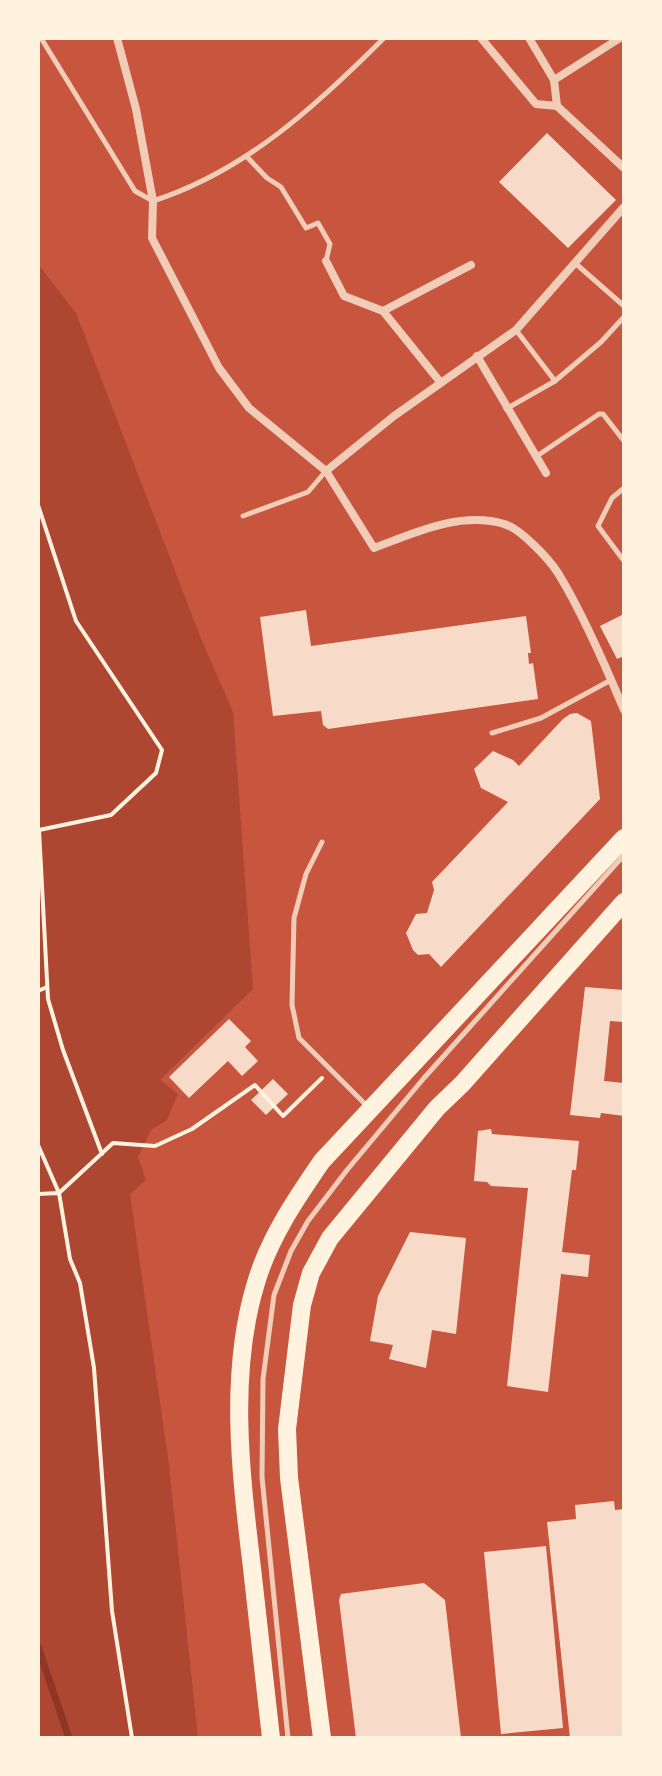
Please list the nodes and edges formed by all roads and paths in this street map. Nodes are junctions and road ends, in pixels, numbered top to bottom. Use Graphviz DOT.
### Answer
graph roads {
  1 [pos="117,38"];
  2 [pos="384,38"];
  3 [pos="481,38"];
  4 [pos="529,38"];
  5 [pos="620,38"];
  6 [pos="42,41"];
  7 [pos="554,80"];
  8 [pos="557,106"];
  9 [pos="247,157"];
  10 [pos="624,168"];
  11 [pos="153,201"];
  12 [pos="624,207"];
  13 [pos="326,261"];
  14 [pos="575,263"];
  15 [pos="471,265"];
  16 [pos="624,306"];
  17 [pos="383,311"];
  18 [pos="624,317"];
  19 [pos="516,330"];
  20 [pos="477,356"];
  21 [pos="555,381"];
  22 [pos="441,383"];
  23 [pos="506,409"];
  24 [pos="624,441"];
  25 [pos="537,456"];
  26 [pos="326,471"];
  27 [pos="546,473"];
  28 [pos="624,488"];
  29 [pos="38,505"];
  30 [pos="243,516"];
  31 [pos="624,561"];
  32 [pos="612,680"];
  33 [pos="624,710"];
  34 [pos="492,733"];
  35 [pos="38,829"];
  36 [pos="624,838"];
  37 [pos="322,842"];
  38 [pos="624,855"];
  39 [pos="624,902"];
  40 [pos="47,987"];
  41 [pos="38,991"];
  42 [pos="331,1069"];
  43 [pos="370,1108"];
  44 [pos="38,1145"];
  45 [pos="102,1154"];
  46 [pos="59,1193"];
  47 [pos="38,1194"];
  48 [pos="132,1738"];
  49 [pos="271,1738"];
  50 [pos="288,1738"];
  51 [pos="322,1738"];
  1 -- 11 [label="street"];
  2 -- 9 [label="lane"];
  3 -- 8 [label="street"];
  4 -- 7 [label="street"];
  5 -- 7 [label="street"];
  6 -- 11 [label="lane"];
  7 -- 8 [label="street"];
  8 -- 10 [label="street"];
  9 -- 11 [label="lane"];
  9 -- 13 [label="lane"];
  11 -- 26 [label="street"];
  12 -- 14 [label="street"];
  13 -- 17 [label="street"];
  14 -- 16 [label="lane"];
  14 -- 19 [label="street"];
  15 -- 17 [label="street"];
  17 -- 22 [label="street"];
  18 -- 21 [label="lane"];
  19 -- 20 [label="street"];
  19 -- 21 [label="lane"];
  20 -- 22 [label="street"];
  20 -- 23 [label="street"];
  21 -- 23 [label="lane"];
  22 -- 26 [label="street"];
  23 -- 25 [label="street"];
  24 -- 25 [label="lane"];
  25 -- 27 [label="street"];
  26 -- 30 [label="lane"];
  26 -- 32 [label="street"];
  28 -- 31 [label="lane"];
  29 -- 35 [label="path"];
  32 -- 33 [label="street"];
  32 -- 34 [label="lane"];
  35 -- 40 [label="path"];
  36 -- 43 [label="main road"];
  37 -- 42 [label="lane"];
  38 -- 50 [label="lane"];
  39 -- 51 [label="main road"];
  40 -- 41 [label="path"];
  40 -- 45 [label="path"];
  42 -- 43 [label="lane"];
  42 -- 45 [label="path"];
  43 -- 49 [label="main road"];
  44 -- 46 [label="path"];
  45 -- 46 [label="path"];
  46 -- 47 [label="path"];
  46 -- 48 [label="path"];
}
